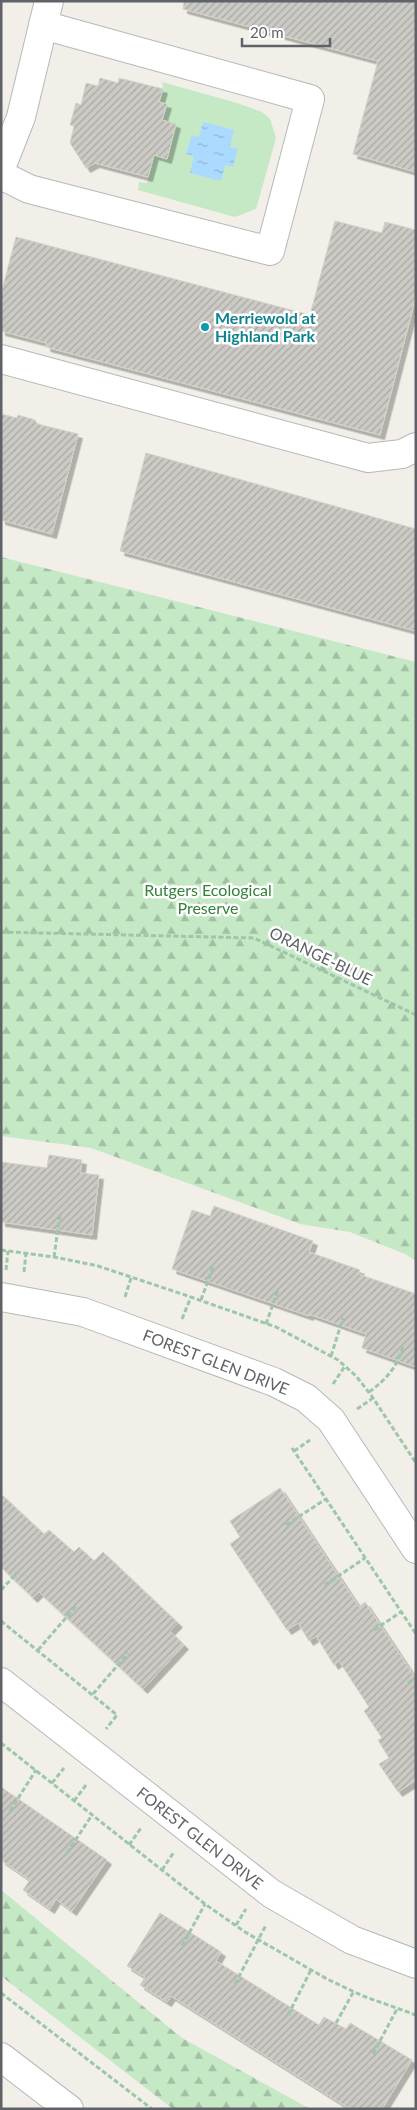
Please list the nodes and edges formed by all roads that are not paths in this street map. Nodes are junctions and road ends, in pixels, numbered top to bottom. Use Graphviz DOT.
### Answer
graph roads {
  1 [pos="46,13"];
  2 [pos="1,168"];
  3 [pos="1,175"];
  4 [pos="1,359"];
  5 [pos="416,448"];
  6 [pos="1,1297"];
  7 [pos="416,1550"];
  8 [pos="1,1682"];
  9 [pos="416,1964"];
  10 [pos="2,2058"];
  11 [pos="69,2109"];
  1 -- 2 [label="street"];
  1 -- 3 [label="street"];
  4 -- 5 [label="street"];
  6 -- 7 [label="street, FOREST GLEN DRIVE"];
  8 -- 9 [label="street, FOREST GLEN DRIVE"];
  10 -- 11 [label="street"];
}
